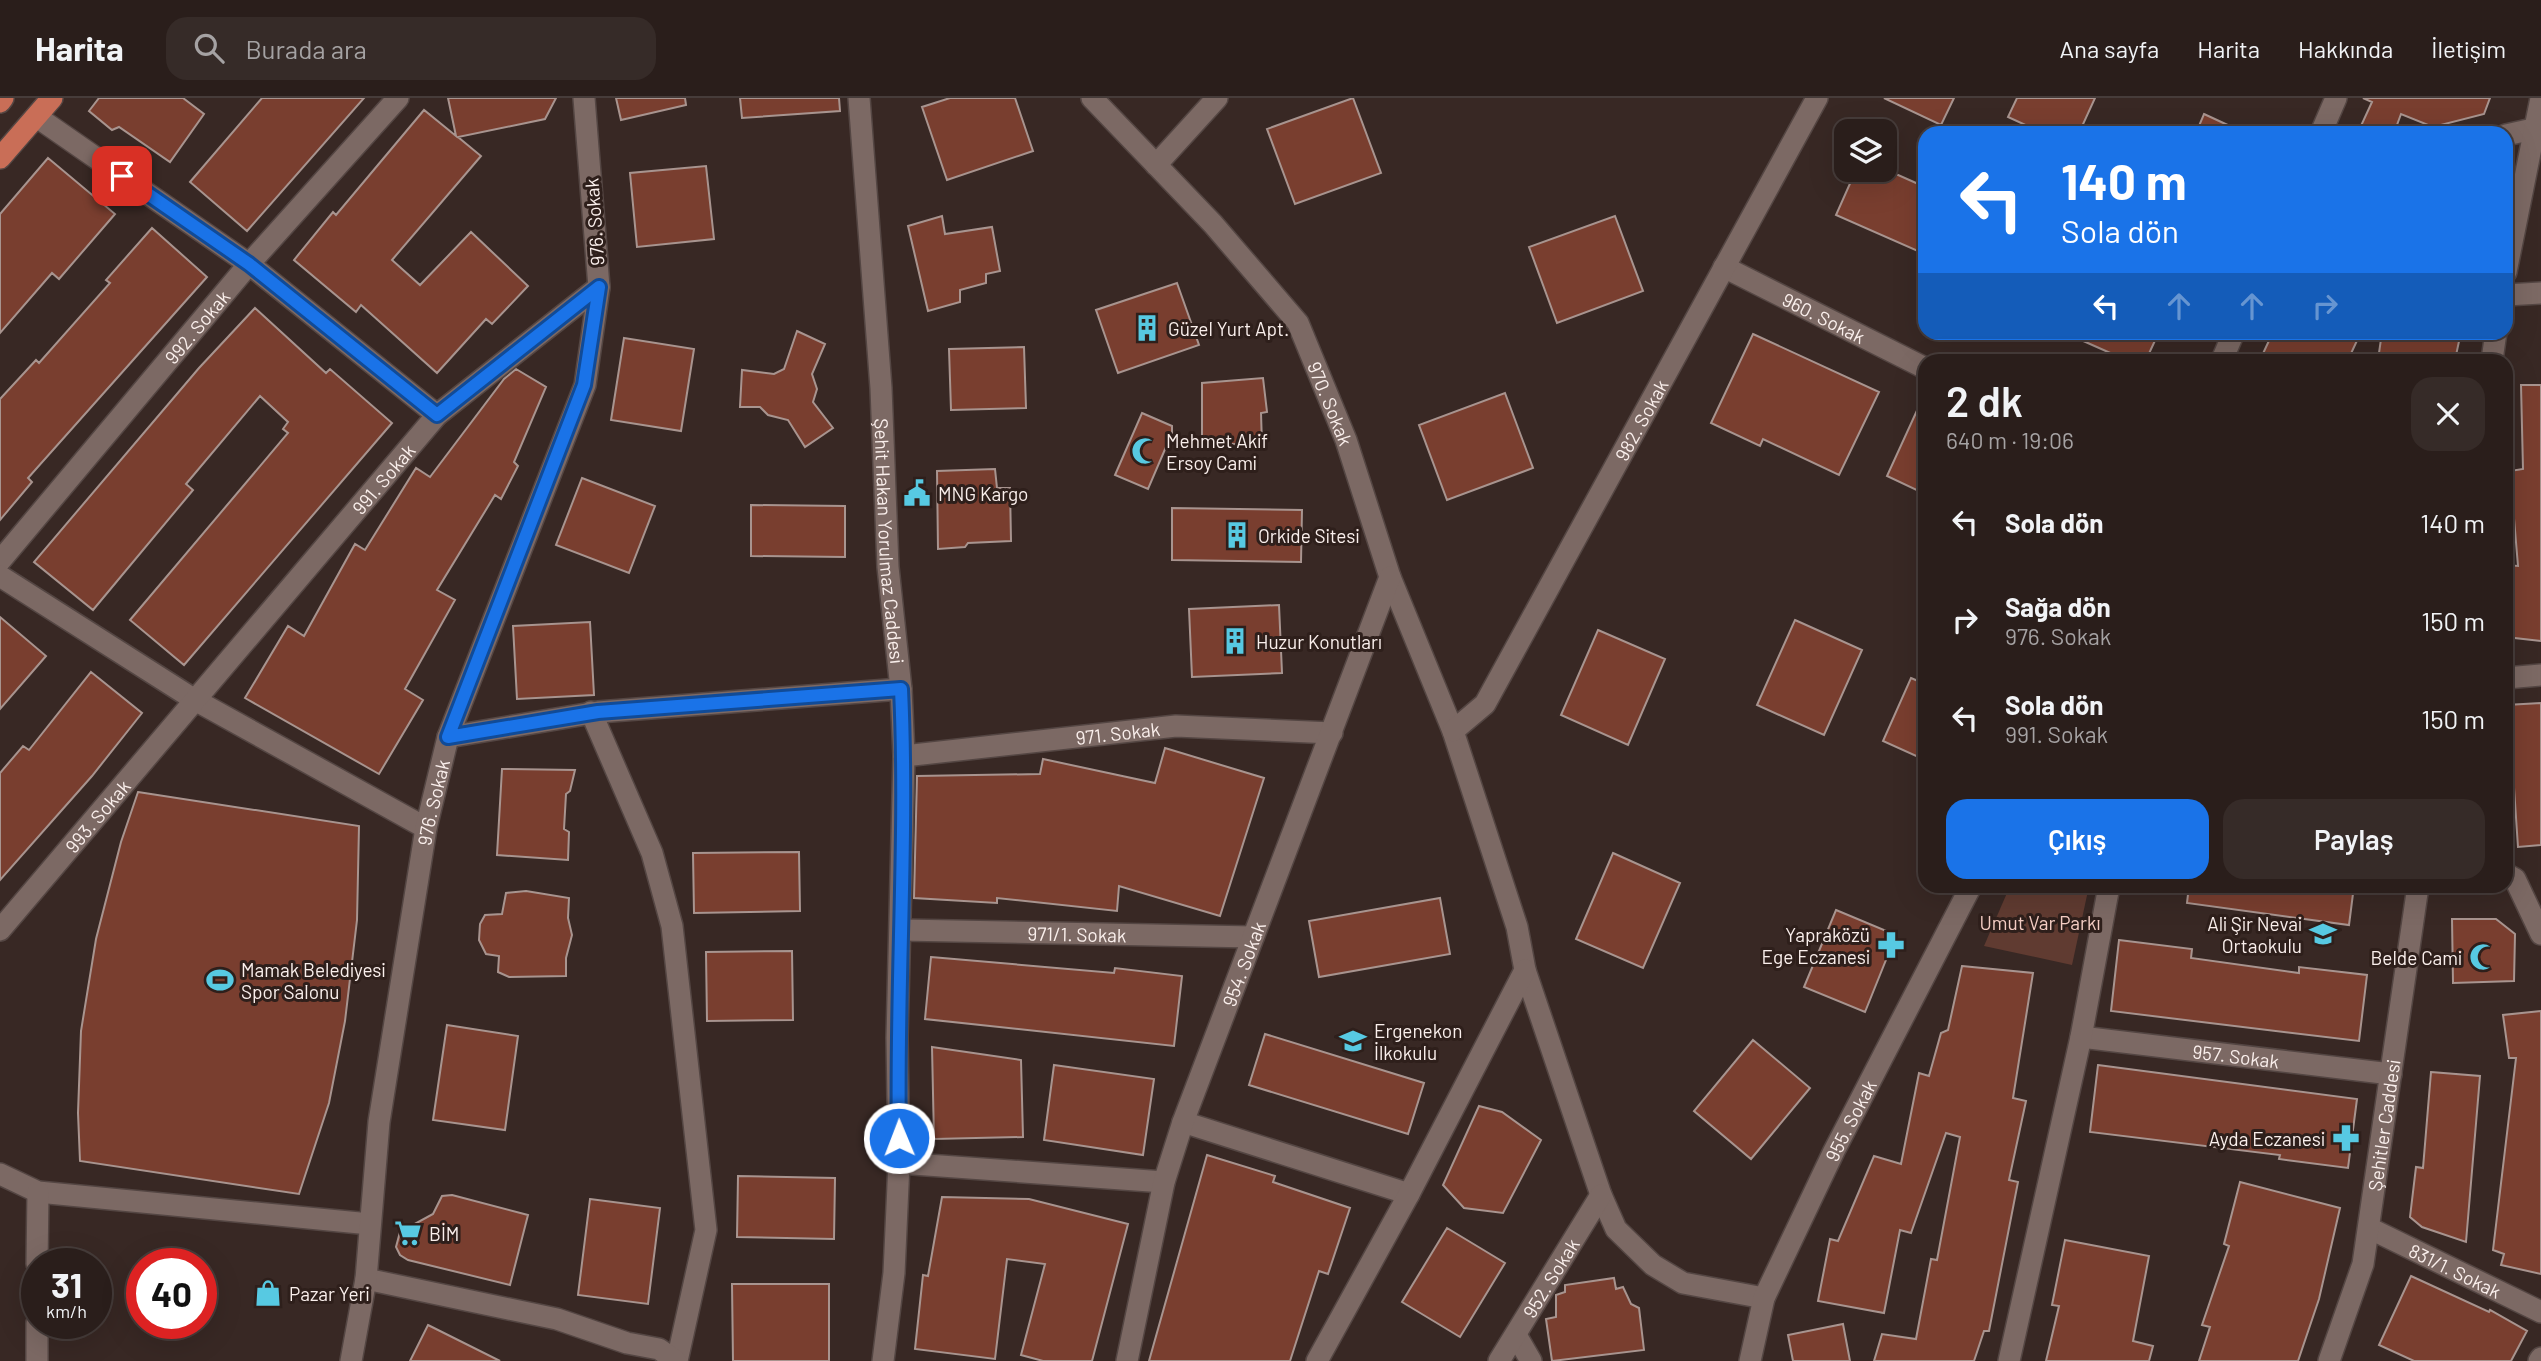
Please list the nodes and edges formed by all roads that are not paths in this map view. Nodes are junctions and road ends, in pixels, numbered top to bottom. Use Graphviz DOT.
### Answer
graph roads {
  1 [pos="52,98"];
  2 [pos="398,98"];
  3 [pos="584,98"];
  4 [pos="859,98"];
  5 [pos="1092,98"];
  6 [pos="1217,98"];
  7 [pos="1816,98"];
  8 [pos="2336,98"];
  9 [pos="2541,98"];
  10 [pos="37,117"];
  11 [pos="2323,126"];
  12 [pos="2533,129"];
  13 [pos="2513,133"];
  14 [pos="0,158"];
  15 [pos="1156,165"];
  16 [pos="2513,235"];
  17 [pos="249,264"];
  18 [pos="1724,267"];
  19 [pos="599,287"];
  20 [pos="2541,293"];
  21 [pos="2513,295"];
  22 [pos="1918,364"];
  23 [pos="437,415"];
  24 [pos="0,561"];
  25 [pos="0,576"];
  26 [pos="1390,577"];
  27 [pos="2541,675"];
  28 [pos="2513,677"];
  29 [pos="901,689"];
  30 [pos="195,700"];
  31 [pos="591,712"];
  32 [pos="1453,731"];
  33 [pos="1332,733"];
  34 [pos="448,737"];
  35 [pos="904,757"];
  36 [pos="426,828"];
  37 [pos="2513,878"];
  38 [pos="1967,893"];
  39 [pos="2108,893"];
  40 [pos="2417,893"];
  41 [pos="0,930"];
  42 [pos="902,930"];
  43 [pos="2541,934"];
  44 [pos="1253,937"];
  45 [pos="1525,970"];
  46 [pos="2081,1037"];
  47 [pos="2391,1074"];
  48 [pos="1183,1122"];
  49 [pos="899,1163"];
  50 [pos="0,1174"];
  51 [pos="1164,1182"];
  52 [pos="37,1192"];
  53 [pos="1409,1194"];
  54 [pos="1601,1195"];
  55 [pos="370,1224"];
  56 [pos="2369,1228"];
  57 [pos="37,1248"];
  58 [pos="366,1279"];
  59 [pos="1764,1298"];
  60 [pos="2541,1312"];
  61 [pos="1516,1335"];
  62 [pos="37,1339"];
  63 [pos="37,1361"];
  64 [pos="351,1361"];
  65 [pos="676,1361"];
  66 [pos="883,1361"];
  67 [pos="1126,1361"];
  68 [pos="1317,1361"];
  69 [pos="1499,1361"];
  70 [pos="1531,1361"];
  71 [pos="1750,1361"];
  72 [pos="2009,1361"];
  73 [pos="2329,1361"];
  1 -- 10 [label="main road"];
  2 -- 17 [label="street, 992. Sokak"];
  3 -- 19 [label="street, 976. Sokak"];
  4 -- 29 [label="street, Şehit Hakan Yorulmaz Caddesi"];
  5 -- 15 [label="street, 970. Sokak"];
  6 -- 15 [label="street"];
  7 -- 18 [label="street, 982. Sokak"];
  8 -- 11 [label="street"];
  9 -- 12 [label="street"];
  10 -- 14 [label="main road"];
  10 -- 17 [label="street"];
  12 -- 13 [label="street"];
  12 -- 16 [label="street"];
  15 -- 26 [label="street, 970. Sokak"];
  17 -- 23 [label="street"];
  17 -- 24 [label="street, 992. Sokak"];
  18 -- 22 [label="street, 960. Sokak"];
  18 -- 32 [label="street, 982. Sokak"];
  19 -- 23 [label="street, 991. Sokak"];
  19 -- 34 [label="street, 976. Sokak"];
  20 -- 21 [label="street"];
  23 -- 30 [label="street, 991. Sokak"];
  25 -- 30 [label="street"];
  26 -- 32 [label="street, 970. Sokak"];
  26 -- 33 [label="street, 954. Sokak"];
  27 -- 28 [label="street"];
  29 -- 31 [label="street"];
  29 -- 35 [label="street, Şehit Hakan Yorulmaz Caddesi"];
  30 -- 36 [label="street"];
  30 -- 41 [label="street, 993. Sokak"];
  31 -- 34 [label="street"];
  31 -- 65 [label="street"];
  32 -- 45 [label="street, 970. Sokak"];
  33 -- 35 [label="street, 971. Sokak"];
  33 -- 44 [label="street, 954. Sokak"];
  34 -- 36 [label="street, 976. Sokak"];
  35 -- 42 [label="street, Şehit Hakan Yorulmaz Caddesi"];
  36 -- 55 [label="street, 976. Sokak"];
  37 -- 43 [label="street"];
  38 -- 59 [label="street, 955. Sokak"];
  39 -- 46 [label="street"];
  40 -- 47 [label="street, Şehitler Caddesi"];
  42 -- 44 [label="street, 971/1. Sokak"];
  42 -- 49 [label="street, Şehit Hakan Yorulmaz Caddesi"];
  44 -- 48 [label="street, 954. Sokak"];
  45 -- 53 [label="street"];
  45 -- 54 [label="street, 970. Sokak"];
  46 -- 47 [label="street, 957. Sokak"];
  46 -- 72 [label="street"];
  47 -- 56 [label="street, Şehitler Caddesi"];
  48 -- 51 [label="street, 954. Sokak"];
  48 -- 53 [label="street"];
  49 -- 51 [label="street"];
  49 -- 66 [label="street, Şehit Hakan Yorulmaz Caddesi"];
  50 -- 52 [label="street"];
  51 -- 67 [label="street, 954. Sokak"];
  52 -- 55 [label="street"];
  52 -- 57 [label="street"];
  53 -- 68 [label="street"];
  54 -- 59 [label="street, 970. Sokak"];
  54 -- 61 [label="street, 952. Sokak"];
  55 -- 58 [label="street, 976. Sokak"];
  56 -- 60 [label="street, 831/1. Sokak"];
  56 -- 73 [label="street, Şehitler Caddesi"];
  58 -- 64 [label="street, 976. Sokak"];
  58 -- 65 [label="street"];
  59 -- 71 [label="street, 955. Sokak"];
  61 -- 69 [label="street, 952. Sokak"];
  61 -- 70 [label="street"];
  62 -- 63 [label="street"];
}
